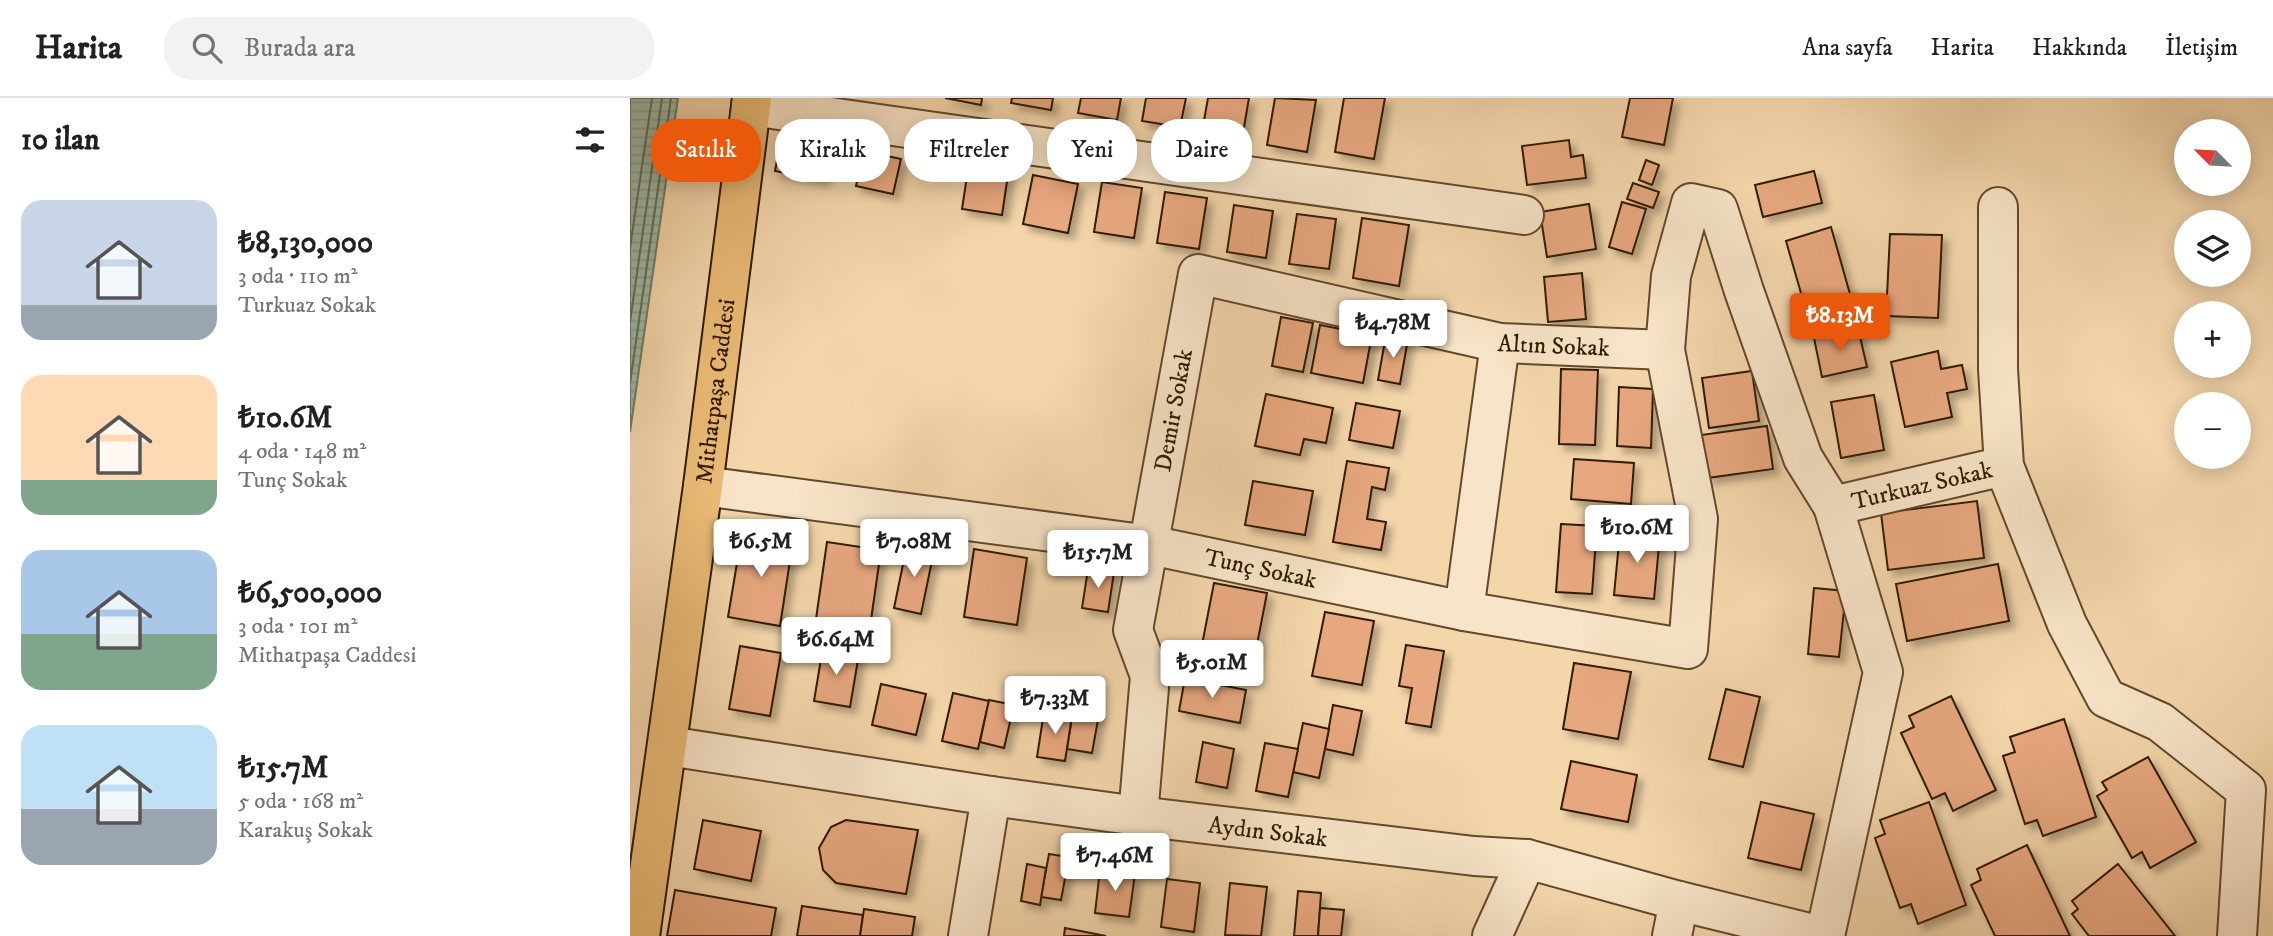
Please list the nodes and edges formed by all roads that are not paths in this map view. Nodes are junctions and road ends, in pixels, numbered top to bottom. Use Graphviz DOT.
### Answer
graph roads {
  1 [pos="752,102"];
  2 [pos="1998,207"];
  3 [pos="1524,215"];
  4 [pos="1198,274"];
  5 [pos="1500,343"];
  6 [pos="1665,350"];
  7 [pos="2004,466"];
  8 [pos="703,486"];
  9 [pos="1833,506"];
  10 [pos="1150,545"];
  11 [pos="1464,611"];
  12 [pos="668,746"];
  13 [pos="991,796"];
  14 [pos="1139,816"];
  15 [pos="1527,859"];
  16 [pos="1676,919"];
  17 [pos="640,936"];
  18 [pos="968,936"];
  19 [pos="1492,936"];
  20 [pos="1823,936"];
  21 [pos="2237,936"];
  1 -- 3 [label="street"];
  1 -- 8 [label="main road, Mithatpaşa Caddesi"];
  2 -- 7 [label="street, Turkuaz Sokak"];
  4 -- 5 [label="street, Altın Sokak"];
  4 -- 10 [label="street, Demir Sokak"];
  5 -- 6 [label="street, Altın Sokak"];
  5 -- 11 [label="street"];
  6 -- 9 [label="street, Turkuaz Sokak"];
  6 -- 11 [label="street, Tunç Sokak"];
  7 -- 9 [label="street, Turkuaz Sokak"];
  7 -- 21 [label="street, Turkuaz Sokak"];
  8 -- 10 [label="street, Tunç Sokak"];
  8 -- 12 [label="main road, Mithatpaşa Caddesi"];
  9 -- 20 [label="street"];
  10 -- 11 [label="street, Tunç Sokak"];
  10 -- 14 [label="street, Demir Sokak"];
  12 -- 13 [label="street, Aydın Sokak"];
  12 -- 17 [label="main road, Mithatpaşa Caddesi"];
  13 -- 14 [label="street, Aydın Sokak"];
  13 -- 18 [label="street"];
  14 -- 15 [label="street, Aydın Sokak"];
  15 -- 16 [label="street, Aydın Sokak"];
  15 -- 19 [label="street"];
  16 -- 20 [label="street, Aydın Sokak"];
}
